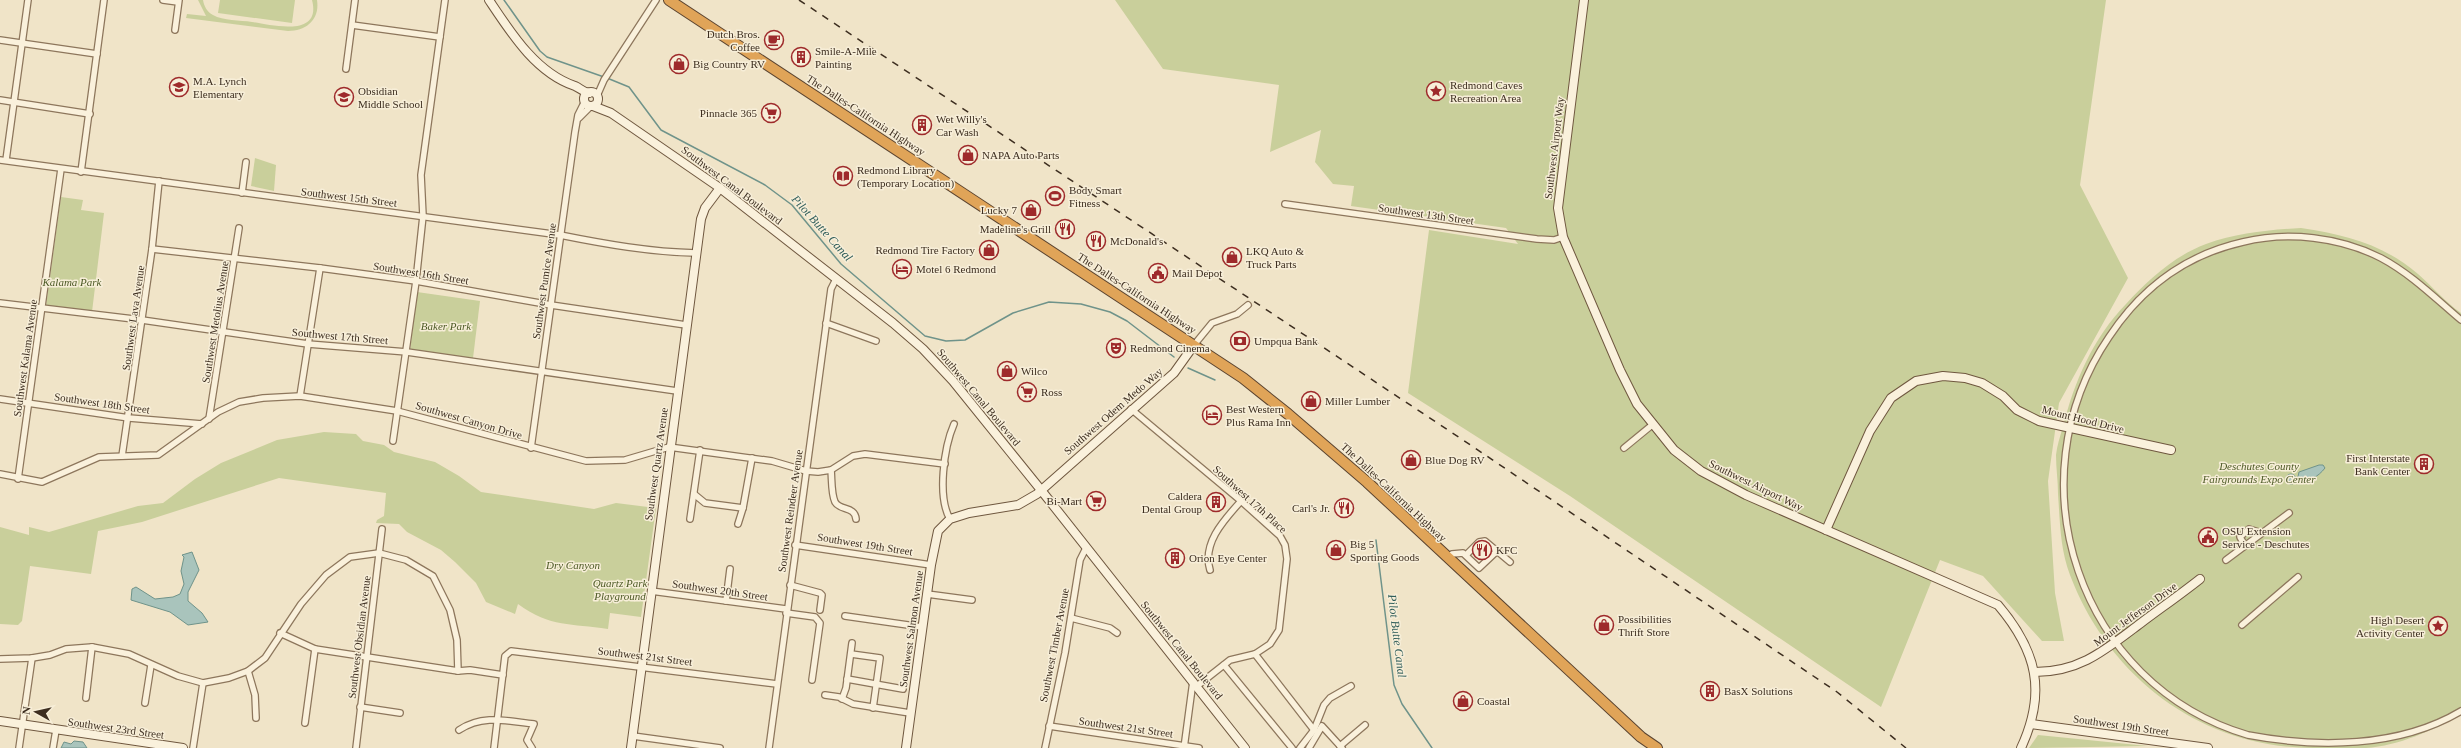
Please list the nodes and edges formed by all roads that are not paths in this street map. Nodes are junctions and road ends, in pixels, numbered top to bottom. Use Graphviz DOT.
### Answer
graph roads {
  1 [pos="28,0"];
  2 [pos="104,0"];
  3 [pos="163,0"];
  4 [pos="356,0"];
  5 [pos="445,0"];
  6 [pos="489,0"];
  7 [pos="656,0"];
  8 [pos="669,0"];
  9 [pos="1584,0"];
  10 [pos="179,1"];
  11 [pos="352,25"];
  12 [pos="175,30"];
  13 [pos="440,37"];
  14 [pos="0,40"];
  15 [pos="22,43"];
  16 [pos="97,54"];
  17 [pos="346,69"];
  18 [pos="591,99"];
  19 [pos="0,100"];
  20 [pos="14,102"];
  21 [pos="90,114"];
  22 [pos="3,160"];
  23 [pos="246,162"];
  24 [pos="61,169"];
  25 [pos="81,172"];
  26 [pos="159,182"];
  27 [pos="720,188"];
  28 [pos="242,193"];
  29 [pos="1285,204"];
  30 [pos="423,216"];
  31 [pos="239,228"];
  32 [pos="560,235"];
  33 [pos="1563,237"];
  34 [pos="152,249"];
  35 [pos="696,253"];
  36 [pos="235,259"];
  37 [pos="320,268"];
  38 [pos="836,279"];
  39 [pos="416,281"];
  40 [pos="0,303"];
  41 [pos="1248,305"];
  42 [pos="551,306"];
  43 [pos="42,309"];
  44 [pos="142,320"];
  45 [pos="2461,320"];
  46 [pos="826,323"];
  47 [pos="686,325"];
  48 [pos="224,331"];
  49 [pos="876,341"];
  50 [pos="308,344"];
  51 [pos="1194,345"];
  52 [pos="406,352"];
  53 [pos="542,371"];
  54 [pos="677,391"];
  55 [pos="300,396"];
  56 [pos="0,398"];
  57 [pos="29,403"];
  58 [pos="1131,409"];
  59 [pos="397,410"];
  60 [pos="129,418"];
  61 [pos="210,418"];
  62 [pos="202,424"];
  63 [pos="954,424"];
  64 [pos="1652,425"];
  65 [pos="2068,428"];
  66 [pos="393,441"];
  67 [pos="670,447"];
  68 [pos="531,448"];
  69 [pos="1624,448"];
  70 [pos="700,450"];
  71 [pos="2171,450"];
  72 [pos="122,456"];
  73 [pos="752,458"];
  74 [pos="945,464"];
  75 [pos="831,470"];
  76 [pos="806,472"];
  77 [pos="0,474"];
  78 [pos="18,479"];
  79 [pos="1042,490"];
  80 [pos="694,494"];
  81 [pos="1241,500"];
  82 [pos="743,508"];
  83 [pos="2289,513"];
  84 [pos="690,519"];
  85 [pos="856,519"];
  86 [pos="950,519"];
  87 [pos="738,524"];
  88 [pos="382,529"];
  89 [pos="1826,530"];
  90 [pos="2262,533"];
  91 [pos="795,545"];
  92 [pos="2245,546"];
  93 [pos="1086,548"];
  94 [pos="1497,551"];
  95 [pos="379,553"];
  96 [pos="1466,554"];
  97 [pos="1448,558"];
  98 [pos="2226,560"];
  99 [pos="1510,562"];
  100 [pos="931,565"];
  101 [pos="730,569"];
  102 [pos="1210,570"];
  103 [pos="2298,577"];
  104 [pos="2200,579"];
  105 [pos="790,585"];
  106 [pos="651,591"];
  107 [pos="927,594"];
  108 [pos="972,600"];
  109 [pos="726,601"];
  110 [pos="820,610"];
  111 [pos="786,611"];
  112 [pos="845,616"];
  113 [pos="1071,618"];
  114 [pos="2242,625"];
  115 [pos="922,627"];
  116 [pos="280,633"];
  117 [pos="1117,633"];
  118 [pos="852,643"];
  119 [pos="2114,643"];
  120 [pos="92,647"];
  121 [pos="315,649"];
  122 [pos="851,654"];
  123 [pos="1255,654"];
  124 [pos="365,656"];
  125 [pos="32,658"];
  126 [pos="0,660"];
  127 [pos="151,665"];
  128 [pos="641,665"];
  129 [pos="1224,665"];
  130 [pos="248,671"];
  131 [pos="458,671"];
  132 [pos="2035,672"];
  133 [pos="503,675"];
  134 [pos="847,679"];
  135 [pos="812,680"];
  136 [pos="202,683"];
  137 [pos="1195,683"];
  138 [pos="777,684"];
  139 [pos="876,684"];
  140 [pos="1351,686"];
  141 [pos="903,689"];
  142 [pos="825,695"];
  143 [pos="86,698"];
  144 [pos="842,699"];
  145 [pos="145,703"];
  146 [pos="360,706"];
  147 [pos="873,708"];
  148 [pos="2461,711"];
  149 [pos="400,713"];
  150 [pos="910,713"];
  151 [pos="256,718"];
  152 [pos="498,720"];
  153 [pos="0,721"];
  154 [pos="305,723"];
  155 [pos="2031,724"];
  156 [pos="1365,725"];
  157 [pos="23,726"];
  158 [pos="1049,726"];
  159 [pos="56,730"];
  160 [pos="459,730"];
  161 [pos="1314,730"];
  162 [pos="633,736"];
  163 [pos="1640,737"];
  164 [pos="2156,744"];
  165 [pos="1184,747"];
  166 [pos="1341,747"];
  167 [pos="19,748"];
  168 [pos="53,748"];
  169 [pos="183,748"];
  170 [pos="193,748"];
  171 [pos="356,748"];
  172 [pos="494,748"];
  173 [pos="532,748"];
  174 [pos="631,748"];
  175 [pos="720,748"];
  176 [pos="769,748"];
  177 [pos="906,748"];
  178 [pos="1045,748"];
  179 [pos="1199,748"];
  180 [pos="1245,748"];
  181 [pos="1292,748"];
  182 [pos="1300,748"];
  183 [pos="1309,748"];
  184 [pos="1648,748"];
  185 [pos="1657,748"];
  186 [pos="2021,748"];
  187 [pos="2208,748"];
  1 -- 15 [label="street"];
  2 -- 16 [label="street"];
  3 -- 10 [label="street"];
  4 -- 11 [label="street"];
  5 -- 13 [label="street"];
  6 -- 18 [label="main road, Southwest Canal Boulevard"];
  7 -- 18 [label="street"];
  8 -- 51 [label="highway, The Dalles-California Highway"];
  9 -- 33 [label="main road, Southwest Airport Way"];
  10 -- 12 [label="street"];
  11 -- 13 [label="street"];
  11 -- 17 [label="street"];
  13 -- 30 [label="street"];
  14 -- 15 [label="street"];
  15 -- 16 [label="street"];
  15 -- 20 [label="street"];
  16 -- 21 [label="street"];
  18 -- 27 [label="main road, Southwest Canal Boulevard"];
  18 -- 32 [label="street, Southwest Pumice Avenue"];
  19 -- 20 [label="street"];
  20 -- 21 [label="street"];
  20 -- 22 [label="street"];
  21 -- 25 [label="street"];
  22 -- 24 [label="street, Southwest 15th Street"];
  23 -- 28 [label="street"];
  24 -- 25 [label="street, Southwest 15th Street"];
  24 -- 43 [label="street, Southwest Kalama Avenue"];
  25 -- 26 [label="street, Southwest 15th Street"];
  26 -- 28 [label="street, Southwest 15th Street"];
  26 -- 34 [label="street, Southwest Lava Avenue"];
  27 -- 35 [label="main road, Southwest Quartz Avenue"];
  27 -- 38 [label="main road, Southwest Canal Boulevard"];
  28 -- 30 [label="street, Southwest 15th Street"];
  29 -- 33 [label="street, Southwest 13th Street"];
  30 -- 32 [label="street, Southwest 15th Street"];
  30 -- 39 [label="street"];
  31 -- 36 [label="street, Southwest Metolius Avenue"];
  32 -- 35 [label="street, Southwest 15th Street"];
  32 -- 42 [label="street, Southwest Pumice Avenue"];
  33 -- 64 [label="main road, Southwest Airport Way"];
  34 -- 36 [label="street, Southwest 16th Street"];
  34 -- 44 [label="street, Southwest Lava Avenue"];
  35 -- 47 [label="main road, Southwest Quartz Avenue"];
  36 -- 37 [label="street, Southwest 16th Street"];
  36 -- 48 [label="street, Southwest Metolius Avenue"];
  37 -- 39 [label="street, Southwest 16th Street"];
  37 -- 50 [label="street"];
  38 -- 46 [label="street, Southwest Reindeer Avenue"];
  38 -- 79 [label="main road, Southwest Canal Boulevard"];
  39 -- 42 [label="street, Southwest 16th Street"];
  39 -- 52 [label="street"];
  40 -- 43 [label="street, Southwest 17th Street"];
  41 -- 51 [label="street"];
  42 -- 47 [label="street, Southwest 16th Street"];
  42 -- 53 [label="street, Southwest Pumice Avenue"];
  43 -- 44 [label="street, Southwest 17th Street"];
  43 -- 57 [label="street, Southwest Kalama Avenue"];
  44 -- 48 [label="street, Southwest 17th Street"];
  44 -- 60 [label="street, Southwest Lava Avenue"];
  45 -- 65 [label="street"];
  46 -- 49 [label="street"];
  46 -- 76 [label="street, Southwest Reindeer Avenue"];
  47 -- 54 [label="main road, Southwest Quartz Avenue"];
  48 -- 50 [label="street, Southwest 17th Street"];
  48 -- 61 [label="street, Southwest Metolius Avenue"];
  50 -- 52 [label="street, Southwest 17th Street"];
  50 -- 55 [label="street"];
  51 -- 58 [label="main road, Southwest Odem Medo Way"];
  51 -- 97 [label="highway, The Dalles-California Highway"];
  52 -- 53 [label="street, Southwest 17th Street"];
  52 -- 59 [label="street"];
  53 -- 54 [label="street, Southwest 17th Street"];
  53 -- 68 [label="street, Southwest Pumice Avenue"];
  54 -- 67 [label="main road, Southwest Quartz Avenue"];
  55 -- 59 [label="street, Southwest Canyon Drive"];
  55 -- 61 [label="street, Southwest Canyon Drive"];
  56 -- 57 [label="street, Southwest 18th Street"];
  57 -- 60 [label="street, Southwest 18th Street"];
  57 -- 78 [label="street, Southwest Kalama Avenue"];
  58 -- 79 [label="main road, Southwest Odem Medo Way"];
  58 -- 81 [label="street, Southwest 17th Place"];
  59 -- 66 [label="street"];
  59 -- 68 [label="street, Southwest Canyon Drive"];
  60 -- 62 [label="street, Southwest 18th Street"];
  60 -- 72 [label="street, Southwest Lava Avenue"];
  61 -- 62 [label="street, Southwest Canyon Drive"];
  62 -- 72 [label="street, Southwest Canyon Drive"];
  63 -- 74 [label="street"];
  64 -- 69 [label="street"];
  64 -- 89 [label="main road, Southwest Airport Way"];
  65 -- 71 [label="main road, Mount Hood Drive"];
  65 -- 89 [label="main road, Mount Hood Drive"];
  65 -- 119 [label="street"];
  67 -- 68 [label="street, Southwest Canyon Drive"];
  67 -- 70 [label="street, Southwest Canyon Drive"];
  67 -- 106 [label="main road, Southwest Quartz Avenue"];
  70 -- 73 [label="street, Southwest Canyon Drive"];
  70 -- 80 [label="street"];
  72 -- 78 [label="street, Southwest Canyon Drive"];
  73 -- 76 [label="street, Southwest Canyon Drive"];
  73 -- 82 [label="street"];
  74 -- 75 [label="street, Southwest Canyon Drive"];
  74 -- 86 [label="street"];
  75 -- 76 [label="street, Southwest Canyon Drive"];
  75 -- 85 [label="street"];
  76 -- 91 [label="street, Southwest Reindeer Avenue"];
  77 -- 78 [label="street, Southwest Canyon Drive"];
  79 -- 86 [label="main road"];
  79 -- 93 [label="main road, Southwest Canal Boulevard"];
  80 -- 82 [label="street"];
  80 -- 84 [label="street"];
  81 -- 102 [label="street"];
  81 -- 123 [label="street, Southwest 17th Place"];
  82 -- 87 [label="street"];
  83 -- 98 [label="street"];
  86 -- 100 [label="main road, Southwest Salmon Avenue"];
  88 -- 95 [label="street, Southwest Obsidian Avenue"];
  89 -- 132 [label="main road, Southwest Airport Way"];
  90 -- 92 [label="street"];
  91 -- 100 [label="street, Southwest 19th Street"];
  91 -- 105 [label="street, Southwest Reindeer Avenue"];
  93 -- 113 [label="street, Southwest Timber Avenue"];
  93 -- 137 [label="main road, Southwest Canal Boulevard"];
  94 -- 96 [label="street"];
  94 -- 96 [label="street"];
  94 -- 99 [label="street"];
  95 -- 116 [label="street"];
  95 -- 124 [label="street, Southwest Obsidian Avenue"];
  95 -- 131 [label="street"];
  96 -- 97 [label="street"];
  97 -- 163 [label="highway, The Dalles-California Highway"];
  100 -- 107 [label="main road, Southwest Salmon Avenue"];
  101 -- 109 [label="street"];
  103 -- 114 [label="street"];
  104 -- 119 [label="main road, Mount Jefferson Drive"];
  105 -- 110 [label="street"];
  105 -- 111 [label="street, Southwest Reindeer Avenue"];
  106 -- 109 [label="street, Southwest 20th Street"];
  106 -- 128 [label="main road, Southwest Quartz Avenue"];
  107 -- 108 [label="street"];
  107 -- 115 [label="main road, Southwest Salmon Avenue"];
  109 -- 111 [label="street, Southwest 20th Street"];
  111 -- 135 [label="street, Southwest 20th Street"];
  111 -- 138 [label="street, Southwest Reindeer Avenue"];
  112 -- 115 [label="street"];
  113 -- 117 [label="street"];
  113 -- 158 [label="street, Southwest Timber Avenue"];
  115 -- 150 [label="main road, Southwest Salmon Avenue"];
  116 -- 121 [label="street"];
  116 -- 130 [label="street"];
  118 -- 122 [label="street"];
  119 -- 132 [label="main road, Mount Jefferson Drive"];
  119 -- 148 [label="street"];
  120 -- 125 [label="street"];
  120 -- 127 [label="street"];
  120 -- 143 [label="street"];
  121 -- 124 [label="street"];
  121 -- 154 [label="street"];
  122 -- 134 [label="street"];
  122 -- 139 [label="street"];
  123 -- 129 [label="street, Southwest 17th Place"];
  123 -- 161 [label="street"];
  124 -- 131 [label="street"];
  124 -- 146 [label="street, Southwest Obsidian Avenue"];
  125 -- 126 [label="street"];
  125 -- 157 [label="street"];
  127 -- 136 [label="street"];
  127 -- 145 [label="street"];
  128 -- 133 [label="street, Southwest 21st Street"];
  128 -- 138 [label="street, Southwest 21st Street"];
  128 -- 162 [label="main road, Southwest Quartz Avenue"];
  129 -- 137 [label="street, Southwest 17th Place"];
  129 -- 181 [label="street"];
  130 -- 136 [label="street"];
  130 -- 151 [label="street"];
  131 -- 133 [label="street"];
  132 -- 155 [label="main road, Southwest Airport Way"];
  133 -- 152 [label="street"];
  134 -- 139 [label="street"];
  134 -- 144 [label="street"];
  136 -- 170 [label="street"];
  137 -- 165 [label="street"];
  137 -- 180 [label="main road, Southwest Canal Boulevard"];
  138 -- 176 [label="street, Southwest Reindeer Avenue"];
  139 -- 141 [label="street"];
  139 -- 147 [label="street"];
  140 -- 161 [label="street"];
  142 -- 144 [label="street"];
  144 -- 147 [label="street"];
  146 -- 149 [label="street"];
  146 -- 171 [label="street, Southwest Obsidian Avenue"];
  147 -- 150 [label="street"];
  150 -- 177 [label="main road, Southwest Salmon Avenue"];
  152 -- 160 [label="street"];
  152 -- 172 [label="street"];
  152 -- 173 [label="street"];
  153 -- 157 [label="main road, Southwest 23rd Street"];
  155 -- 164 [label="main road, Southwest 19th Street"];
  155 -- 186 [label="main road, Southwest Airport Way"];
  156 -- 166 [label="street"];
  157 -- 159 [label="main road, Southwest 23rd Street"];
  157 -- 167 [label="street"];
  158 -- 165 [label="street, Southwest 21st Street"];
  158 -- 178 [label="street, Southwest Timber Avenue"];
  159 -- 168 [label="street"];
  159 -- 169 [label="main road, Southwest 23rd Street"];
  161 -- 182 [label="street"];
  162 -- 174 [label="main road, Southwest Quartz Avenue"];
  162 -- 175 [label="street"];
  163 -- 184 [label="highway, The Dalles-California Highway"];
  163 -- 185 [label="highway, The Dalles-California Highway"];
  164 -- 187 [label="main road, Southwest 19th Street"];
  165 -- 179 [label="street, Southwest 21st Street"];
  166 -- 183 [label="street"];
}
